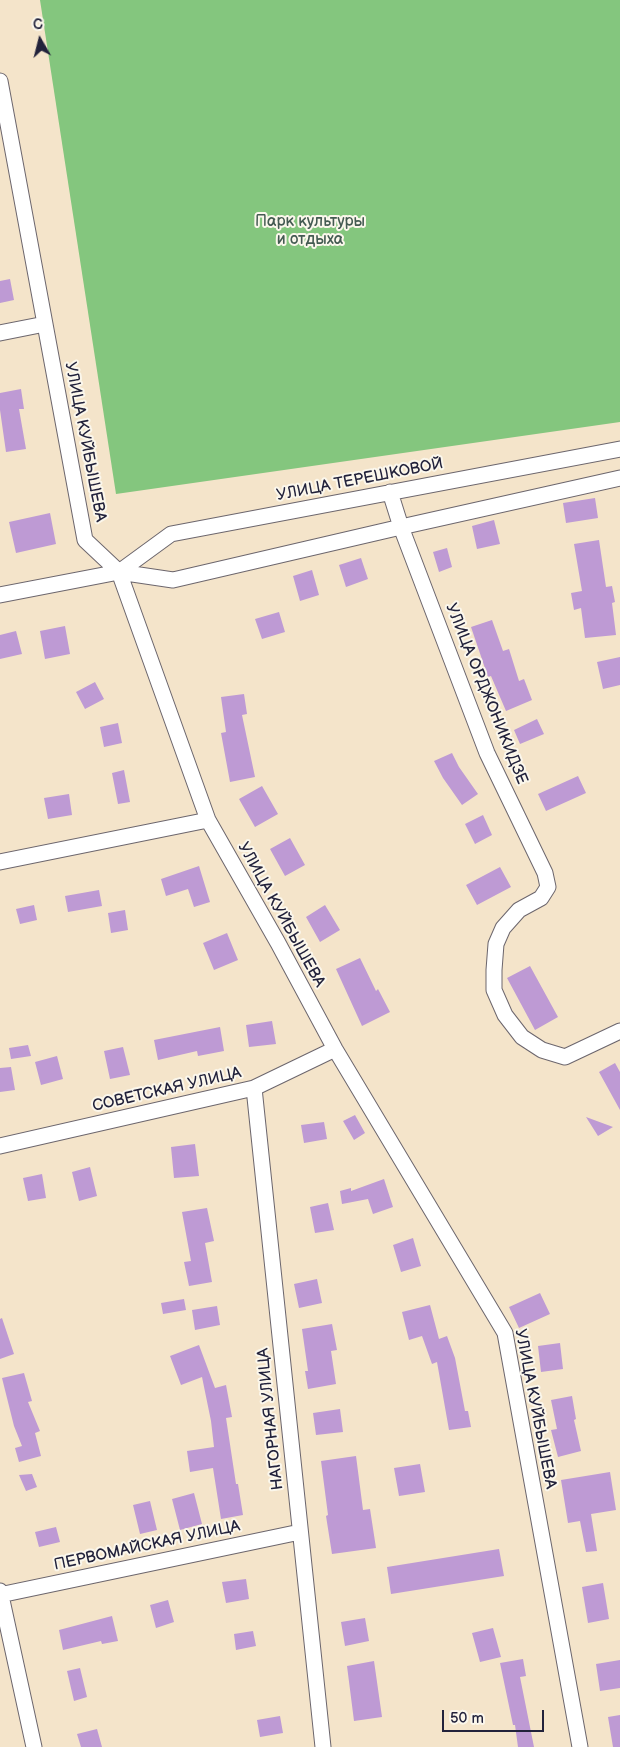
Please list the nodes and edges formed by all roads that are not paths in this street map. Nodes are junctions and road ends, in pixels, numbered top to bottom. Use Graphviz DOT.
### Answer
graph roads {
  1 [pos="0,81"];
  2 [pos="45,324"];
  3 [pos="0,333"];
  4 [pos="620,449"];
  5 [pos="620,478"];
  6 [pos="390,492"];
  7 [pos="402,527"];
  8 [pos="119,572"];
  9 [pos="0,595"];
  10 [pos="208,820"];
  11 [pos="0,862"];
  12 [pos="620,1031"];
  13 [pos="335,1049"];
  14 [pos="254,1088"];
  15 [pos="0,1146"];
  16 [pos="300,1532"];
  17 [pos="0,1593"];
  18 [pos="34,1747"];
  19 [pos="323,1747"];
  20 [pos="580,1747"];
  1 -- 2 [label="street, УЛИЦА КУЙБЫШЕВА"];
  2 -- 3 [label="street"];
  2 -- 8 [label="street, УЛИЦА КУЙБЫШЕВА"];
  4 -- 6 [label="street, УЛИЦА ТЕРЕШКОВОЙ"];
  5 -- 7 [label="street, УЛИЦА ТЕРЕШКОВОЙ"];
  6 -- 7 [label="street, УЛИЦА ОРДЖОНИКИДЗЕ"];
  6 -- 8 [label="street, УЛИЦА ТЕРЕШКОВОЙ"];
  7 -- 8 [label="street, УЛИЦА ТЕРЕШКОВОЙ"];
  7 -- 12 [label="street, УЛИЦА ОРДЖОНИКИДЗЕ"];
  8 -- 9 [label="street, УЛИЦА ТЕРЕШКОВОЙ"];
  8 -- 10 [label="street, УЛИЦА КУЙБЫШЕВА"];
  10 -- 11 [label="street"];
  10 -- 13 [label="street, УЛИЦА КУЙБЫШЕВА"];
  13 -- 14 [label="street, СОВЕТСКАЯ УЛИЦА"];
  13 -- 20 [label="street, УЛИЦА КУЙБЫШЕВА"];
  14 -- 15 [label="street, СОВЕТСКАЯ УЛИЦА"];
  14 -- 16 [label="street, НАГОРНАЯ УЛИЦА"];
  16 -- 17 [label="street, ПЕРВОМАЙСКАЯ УЛИЦА"];
  16 -- 19 [label="street, НАГОРНАЯ УЛИЦА"];
  17 -- 18 [label="street"];
}
